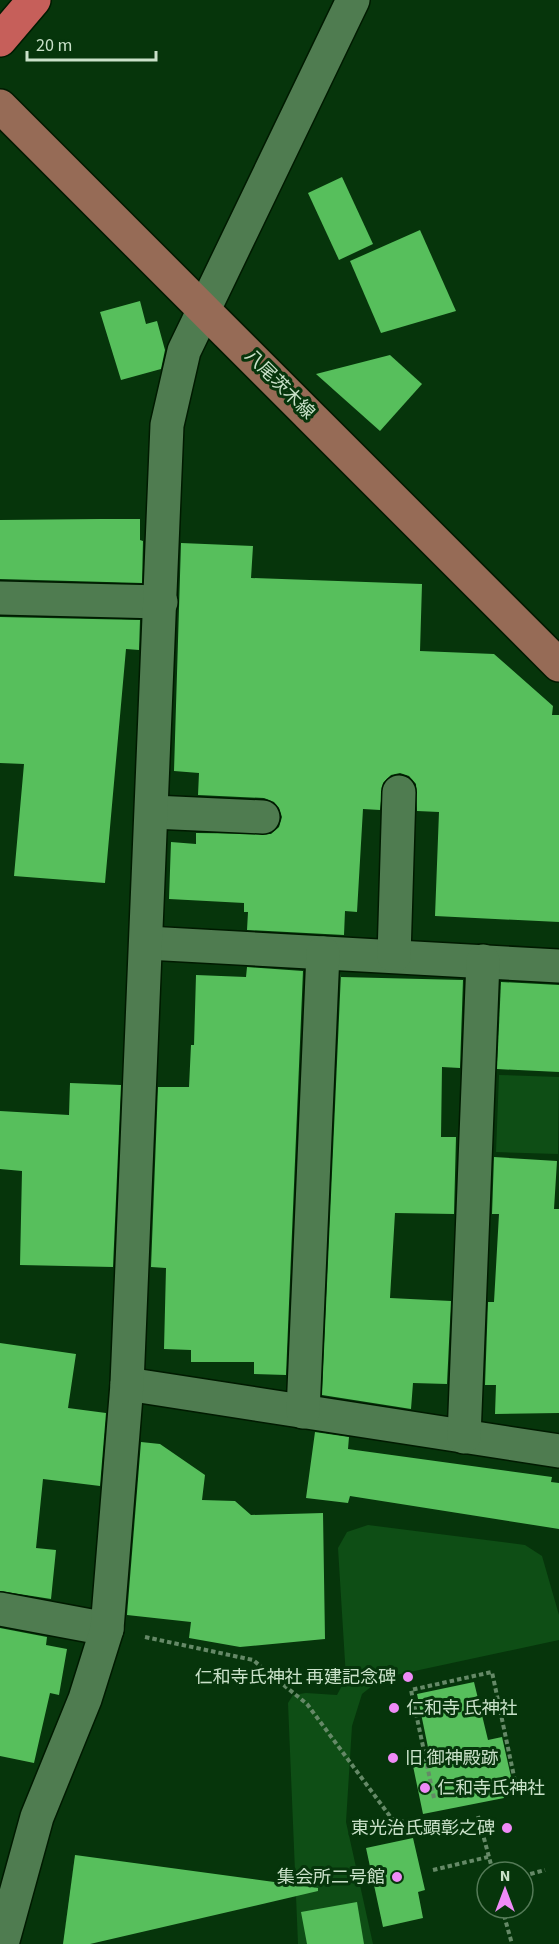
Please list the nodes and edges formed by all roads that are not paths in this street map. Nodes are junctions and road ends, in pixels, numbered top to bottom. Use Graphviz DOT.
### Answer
graph roads {
  1 [pos="34,0"];
  2 [pos="353,0"];
  3 [pos="0,40"];
  4 [pos="0,106"];
  5 [pos="206,310"];
  6 [pos="0,598"];
  7 [pos="161,602"];
  8 [pos="559,665"];
  9 [pos="399,792"];
  10 [pos="153,812"];
  11 [pos="262,817"];
  12 [pos="147,943"];
  13 [pos="323,953"];
  14 [pos="394,956"];
  15 [pos="483,961"];
  16 [pos="559,966"];
  17 [pos="127,1384"];
  18 [pos="303,1412"];
  19 [pos="464,1437"];
  20 [pos="559,1451"];
  21 [pos="0,1609"];
  22 [pos="107,1629"];
  23 [pos="2,1944"];
  1 -- 3 [label="highway"];
  2 -- 5 [label="street"];
  4 -- 5 [label="main road, 八尾茨木線"];
  5 -- 7 [label="street"];
  5 -- 8 [label="main road, 八尾茨木線"];
  6 -- 7 [label="street"];
  7 -- 10 [label="street"];
  9 -- 14 [label="street"];
  10 -- 11 [label="street"];
  10 -- 12 [label="street"];
  12 -- 13 [label="street"];
  12 -- 17 [label="street"];
  13 -- 14 [label="street"];
  13 -- 18 [label="street"];
  14 -- 15 [label="street"];
  15 -- 16 [label="street"];
  15 -- 19 [label="street"];
  17 -- 18 [label="street"];
  17 -- 22 [label="street"];
  18 -- 19 [label="street"];
  19 -- 20 [label="street"];
  21 -- 22 [label="street"];
  22 -- 23 [label="street"];
}
